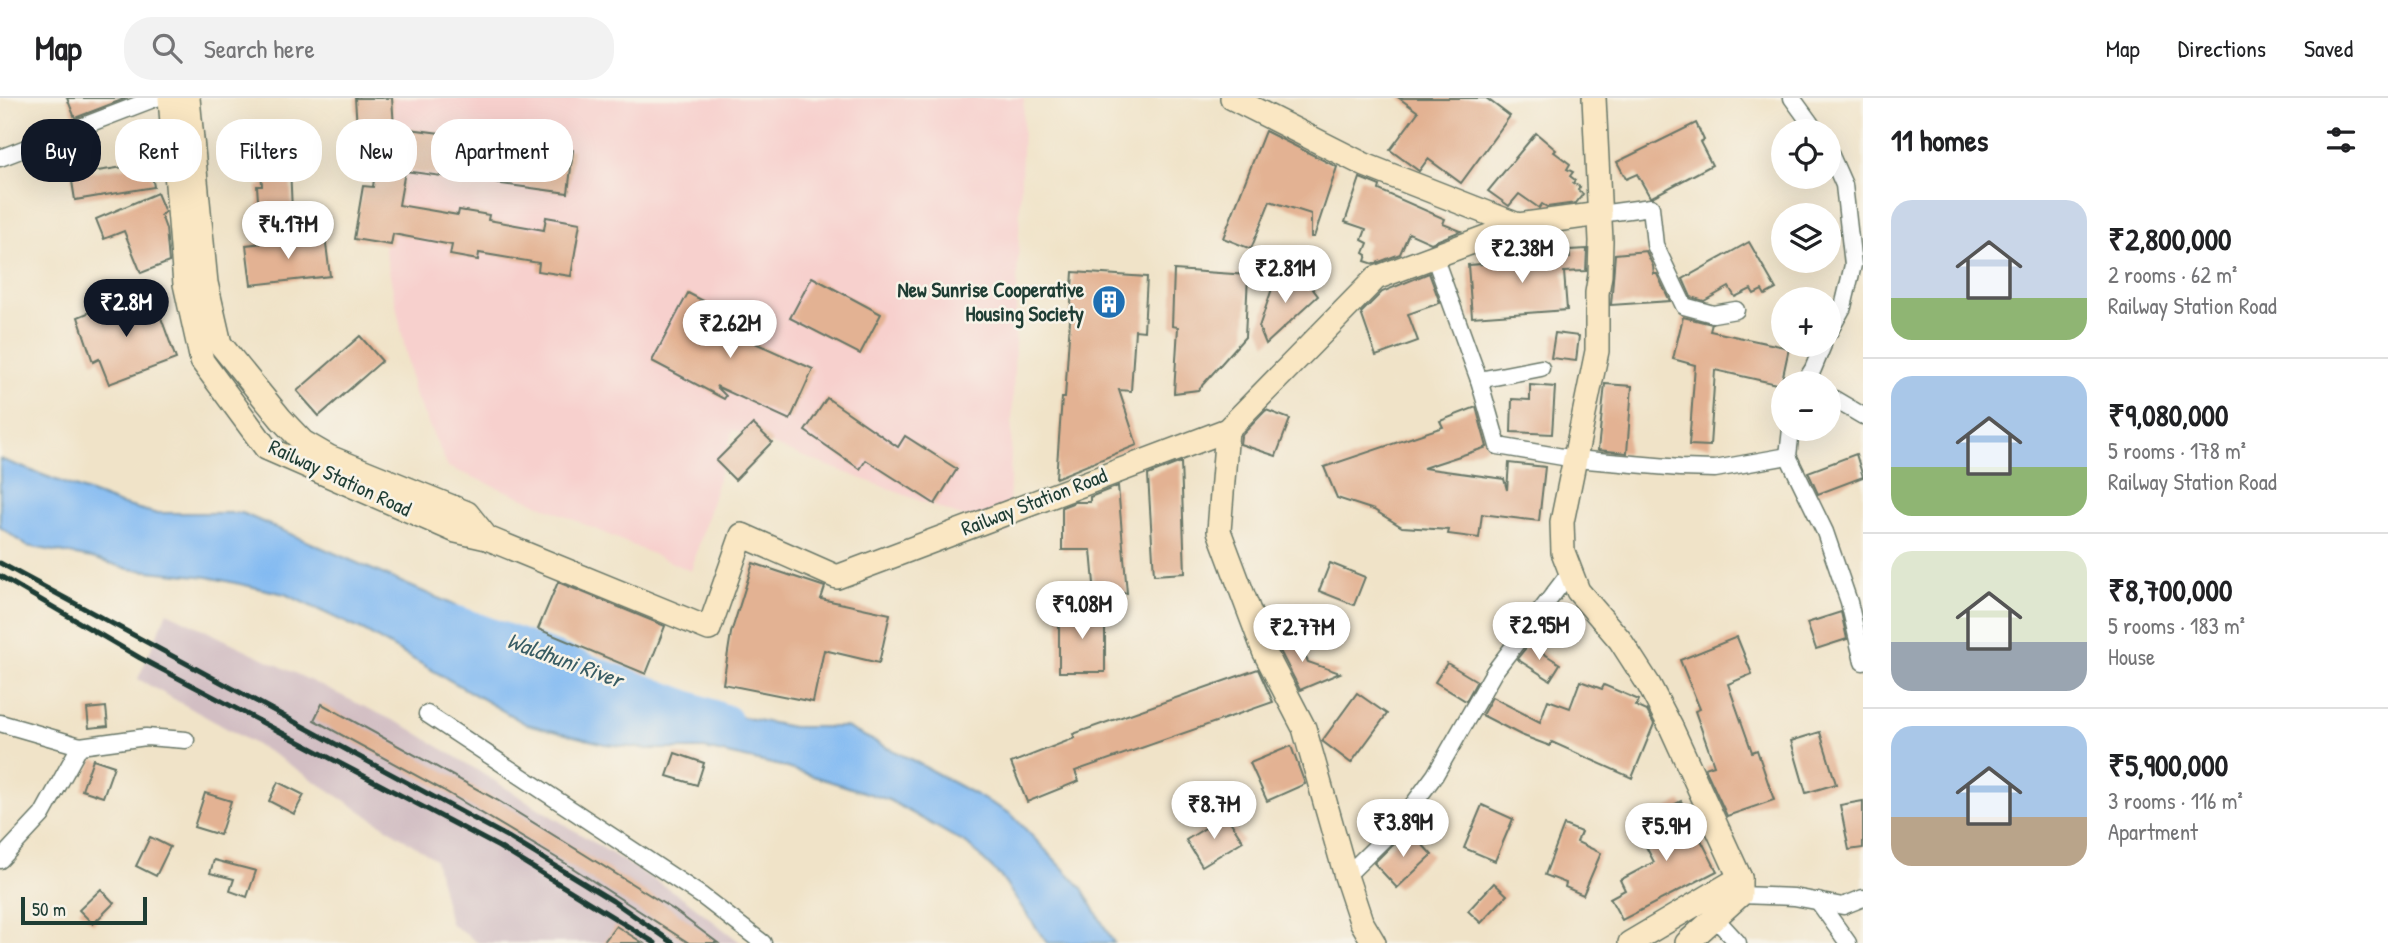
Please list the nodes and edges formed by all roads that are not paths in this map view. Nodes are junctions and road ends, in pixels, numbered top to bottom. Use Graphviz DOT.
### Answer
graph roads {
  1 [pos="156,98"];
  2 [pos="170,98"];
  3 [pos="188,98"];
  4 [pos="1232,98"];
  5 [pos="1594,98"];
  6 [pos="1791,98"];
  7 [pos="1807,119"];
  8 [pos="0,158"];
  9 [pos="1841,178"];
  10 [pos="1600,214"];
  11 [pos="1518,225"];
  12 [pos="1434,256"];
  13 [pos="1736,310"];
  14 [pos="1841,311"];
  15 [pos="1541,368"];
  16 [pos="1479,380"];
  17 [pos="1841,403"];
  18 [pos="1863,416"];
  19 [pos="1227,430"];
  20 [pos="1790,441"];
  21 [pos="1788,456"];
  22 [pos="1575,459"];
  23 [pos="487,538"];
  24 [pos="1571,571"];
  25 [pos="1863,662"];
  26 [pos="427,714"];
  27 [pos="0,723"];
  28 [pos="186,740"];
  29 [pos="80,746"];
  30 [pos="0,860"];
  31 [pos="1346,876"];
  32 [pos="1740,886"];
  33 [pos="1863,898"];
  34 [pos="1818,901"];
  35 [pos="1715,918"];
  36 [pos="1693,940"];
  37 [pos="763,943"];
  38 [pos="1374,943"];
  39 [pos="1630,943"];
  40 [pos="1738,943"];
  41 [pos="1848,943"];
  1 -- 8 [label="street"];
  2 -- 23 [label="street, Railway Station Road"];
  3 -- 23 [label="street, Railway Station Road"];
  4 -- 11 [label="street"];
  5 -- 10 [label="street"];
  6 -- 7 [label="street"];
  9 -- 14 [label="street"];
  10 -- 11 [label="street, Railway Station Road"];
  10 -- 13 [label="street"];
  10 -- 22 [label="street"];
  11 -- 12 [label="street, Railway Station Road"];
  12 -- 16 [label="street"];
  12 -- 19 [label="street, Railway Station Road"];
  15 -- 16 [label="street"];
  16 -- 22 [label="street"];
  17 -- 18 [label="street"];
  19 -- 23 [label="street, Railway Station Road"];
  19 -- 31 [label="street"];
  20 -- 21 [label="street"];
  21 -- 22 [label="street"];
  21 -- 25 [label="street"];
  22 -- 24 [label="street"];
  24 -- 31 [label="street"];
  24 -- 32 [label="street"];
  26 -- 37 [label="street"];
  27 -- 29 [label="street"];
  28 -- 29 [label="street"];
  29 -- 30 [label="street"];
  31 -- 38 [label="street"];
  32 -- 34 [label="street"];
  32 -- 35 [label="street"];
  32 -- 39 [label="street"];
  33 -- 34 [label="street"];
  34 -- 41 [label="street"];
  35 -- 36 [label="street"];
  35 -- 40 [label="street"];
}
